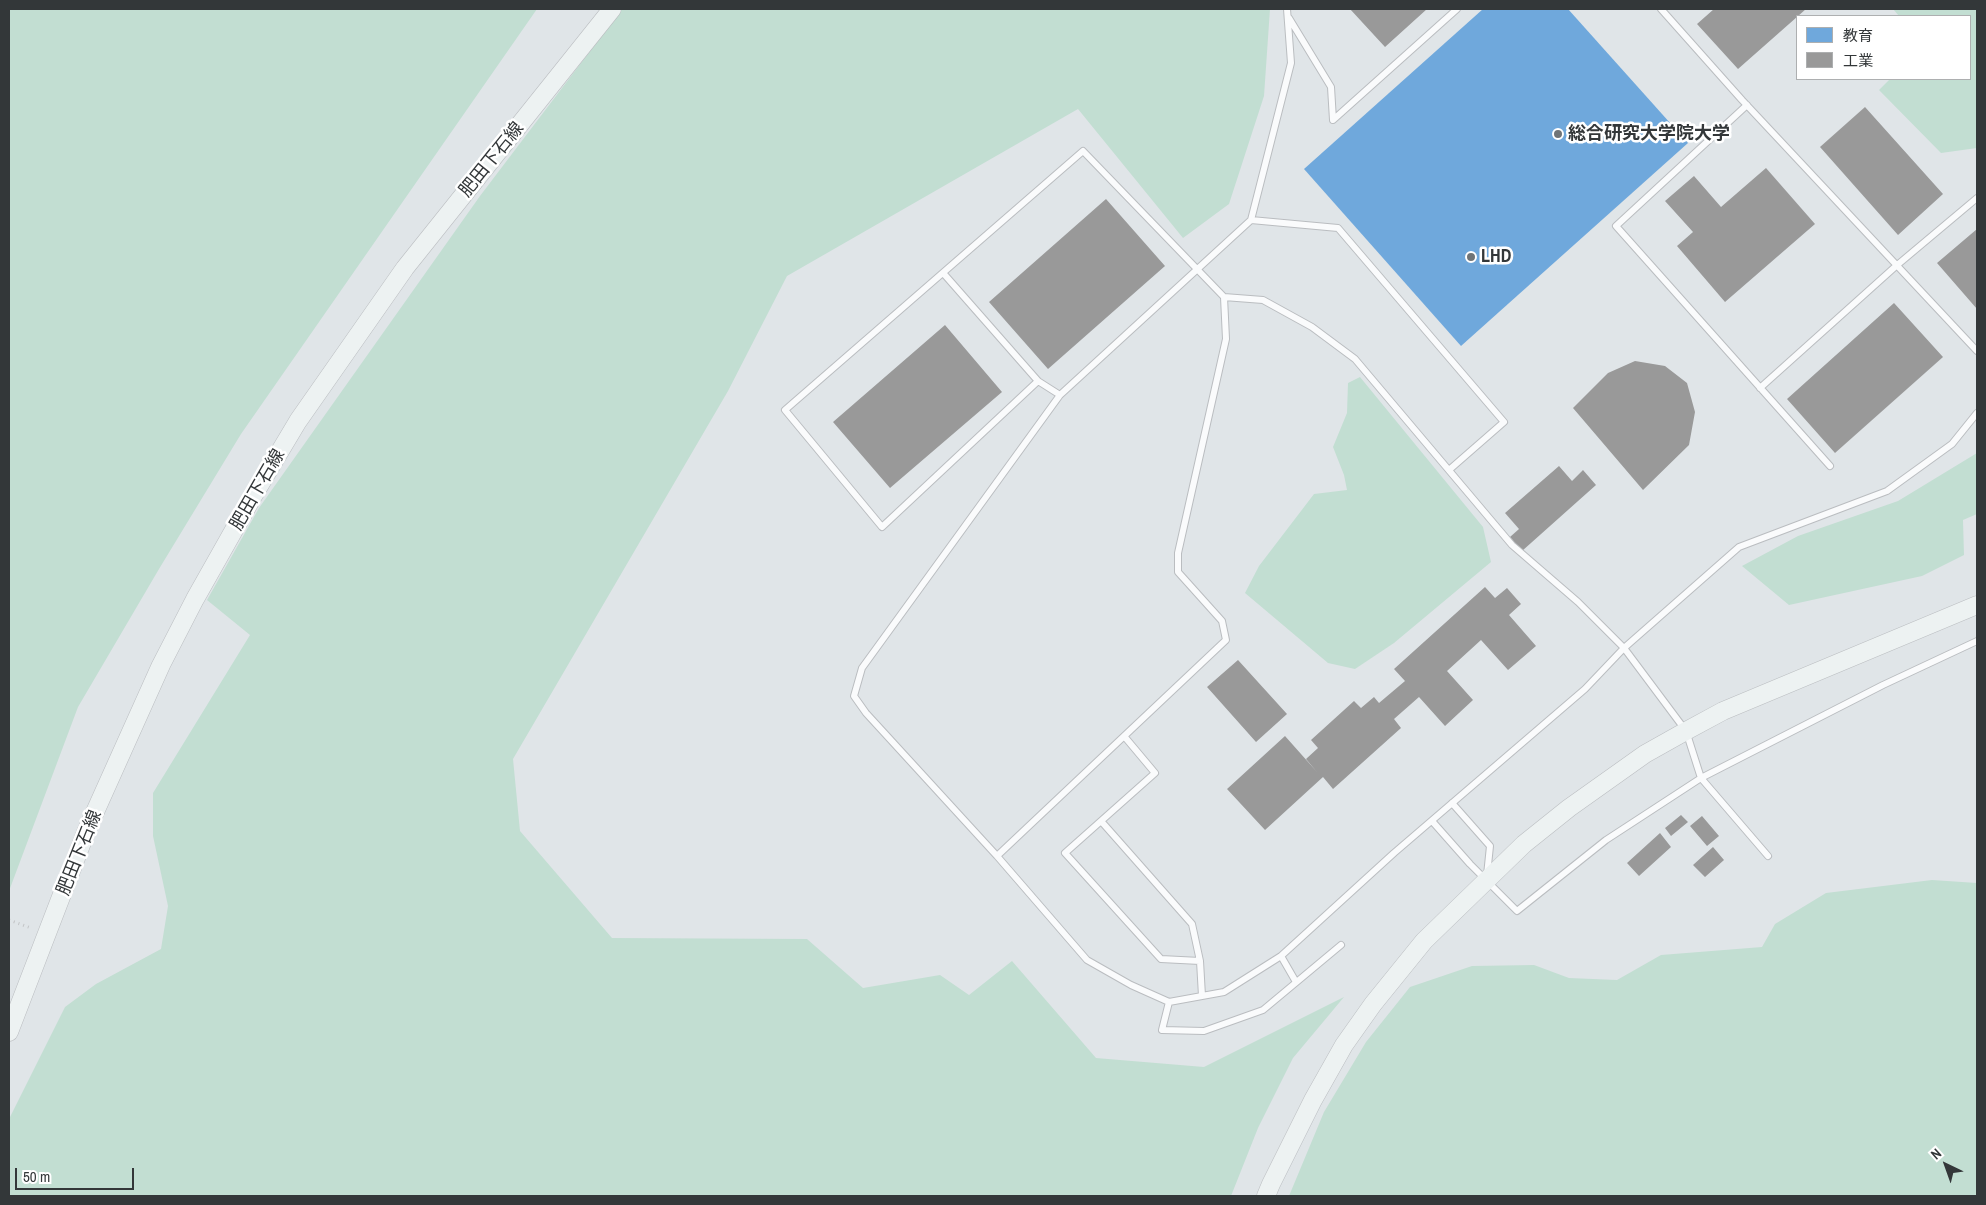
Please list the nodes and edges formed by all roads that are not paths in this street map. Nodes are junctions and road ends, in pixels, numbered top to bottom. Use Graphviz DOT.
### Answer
graph roads {
  1 [pos="612,9"];
  2 [pos="1287,9"];
  3 [pos="1457,9"];
  4 [pos="1661,9"];
  5 [pos="1289,17"];
  6 [pos="1747,105"];
  7 [pos="1977,198"];
  8 [pos="1251,220"];
  9 [pos="1896,266"];
  10 [pos="1198,270"];
  11 [pos="944,274"];
  12 [pos="1224,298"];
  13 [pos="1977,351"];
  14 [pos="1038,381"];
  15 [pos="1760,388"];
  16 [pos="1060,396"];
  17 [pos="1977,413"];
  18 [pos="1830,466"];
  19 [pos="1449,470"];
  20 [pos="1977,605"];
  21 [pos="1977,641"];
  22 [pos="1624,648"];
  23 [pos="1686,731"];
  24 [pos="1124,736"];
  25 [pos="1701,778"];
  26 [pos="1452,803"];
  27 [pos="1101,821"];
  28 [pos="1432,821"];
  29 [pos="997,856"];
  30 [pos="1768,856"];
  31 [pos="1487,880"];
  32 [pos="1341,945"];
  33 [pos="1281,956"];
  34 [pos="1200,962"];
  35 [pos="1296,982"];
  36 [pos="1202,996"];
  37 [pos="1169,1002"];
  38 [pos="9,1032"];
  39 [pos="1266,1196"];
  1 -- 38 [label="main road, 肥田下石線"];
  2 -- 5 [label="lane"];
  3 -- 5 [label="lane"];
  4 -- 6 [label="lane"];
  5 -- 8 [label="lane"];
  6 -- 9 [label="lane"];
  6 -- 15 [label="lane"];
  7 -- 9 [label="lane"];
  8 -- 10 [label="lane"];
  8 -- 19 [label="lane"];
  9 -- 13 [label="lane"];
  9 -- 15 [label="lane"];
  10 -- 11 [label="lane"];
  10 -- 12 [label="lane"];
  10 -- 16 [label="lane"];
  11 -- 14 [label="lane"];
  11 -- 14 [label="lane"];
  12 -- 19 [label="lane"];
  12 -- 24 [label="lane"];
  14 -- 16 [label="lane"];
  15 -- 18 [label="lane"];
  16 -- 29 [label="lane"];
  17 -- 22 [label="lane"];
  19 -- 22 [label="lane"];
  20 -- 23 [label="main road"];
  21 -- 25 [label="lane"];
  22 -- 23 [label="lane"];
  22 -- 26 [label="lane"];
  23 -- 25 [label="lane"];
  23 -- 31 [label="main road"];
  24 -- 27 [label="lane"];
  24 -- 29 [label="lane"];
  25 -- 30 [label="lane"];
  25 -- 31 [label="lane"];
  26 -- 28 [label="lane"];
  26 -- 31 [label="lane"];
  27 -- 34 [label="lane"];
  27 -- 34 [label="lane"];
  28 -- 31 [label="lane"];
  28 -- 33 [label="lane"];
  29 -- 37 [label="lane"];
  31 -- 39 [label="main road"];
  32 -- 35 [label="lane"];
  33 -- 35 [label="lane"];
  33 -- 36 [label="lane"];
  34 -- 36 [label="lane"];
  35 -- 37 [label="lane"];
  36 -- 37 [label="lane"];
}
